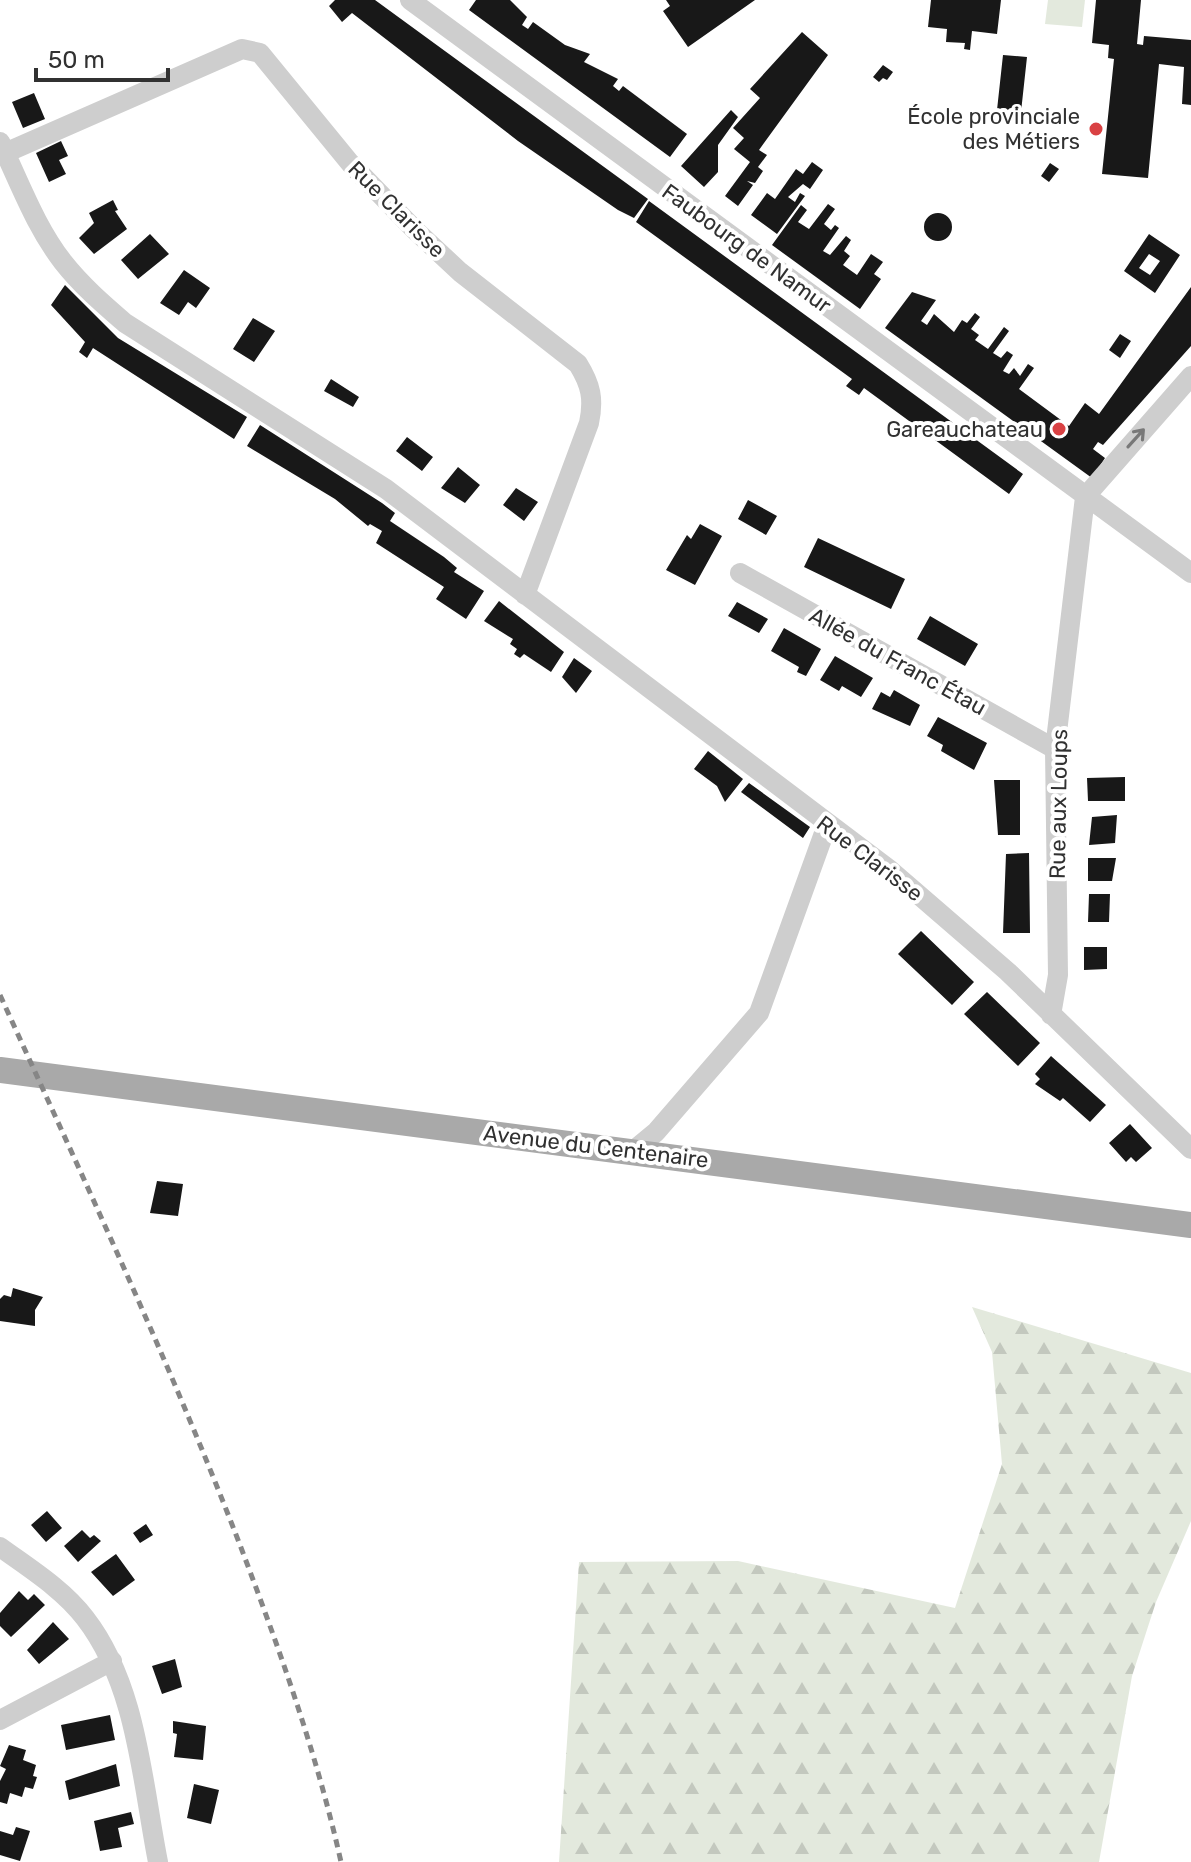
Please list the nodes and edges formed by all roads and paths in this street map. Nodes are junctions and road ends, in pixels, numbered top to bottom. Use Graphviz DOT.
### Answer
graph roads {
  1 [pos="410,0"];
  2 [pos="3,147"];
  3 [pos="1191,376"];
  4 [pos="1085,497"];
  5 [pos="740,573"];
  6 [pos="1191,573"];
  7 [pos="525,595"];
  8 [pos="1055,749"];
  9 [pos="827,825"];
  10 [pos="1051,1015"];
  11 [pos="0,1070"];
  12 [pos="1191,1149"];
  13 [pos="633,1151"];
  14 [pos="1191,1225"];
  15 [pos="0,1547"];
  16 [pos="112,1661"];
  17 [pos="0,1720"];
  18 [pos="158,1862"];
  1 -- 4 [label="street, Faubourg de Namur"];
  2 -- 7 [label="street, Rue Clarisse"];
  2 -- 7 [label="street, Rue Clarisse"];
  4 -- 3 [label="street, one-way"];
  4 -- 6 [label="street, Faubourg de Namur"];
  4 -- 8 [label="street, Rue aux Loups"];
  5 -- 8 [label="street, Allée du Franc Étau"];
  7 -- 9 [label="street, Rue Clarisse"];
  8 -- 10 [label="street, Rue aux Loups"];
  9 -- 10 [label="street, Rue Clarisse"];
  9 -- 13 [label="street"];
  10 -- 12 [label="street, Rue Clarisse"];
  11 -- 13 [label="main road, Avenue du Centenaire"];
  13 -- 14 [label="main road, Avenue du Centenaire"];
  15 -- 16 [label="street"];
  16 -- 17 [label="street"];
  16 -- 18 [label="street"];
}
